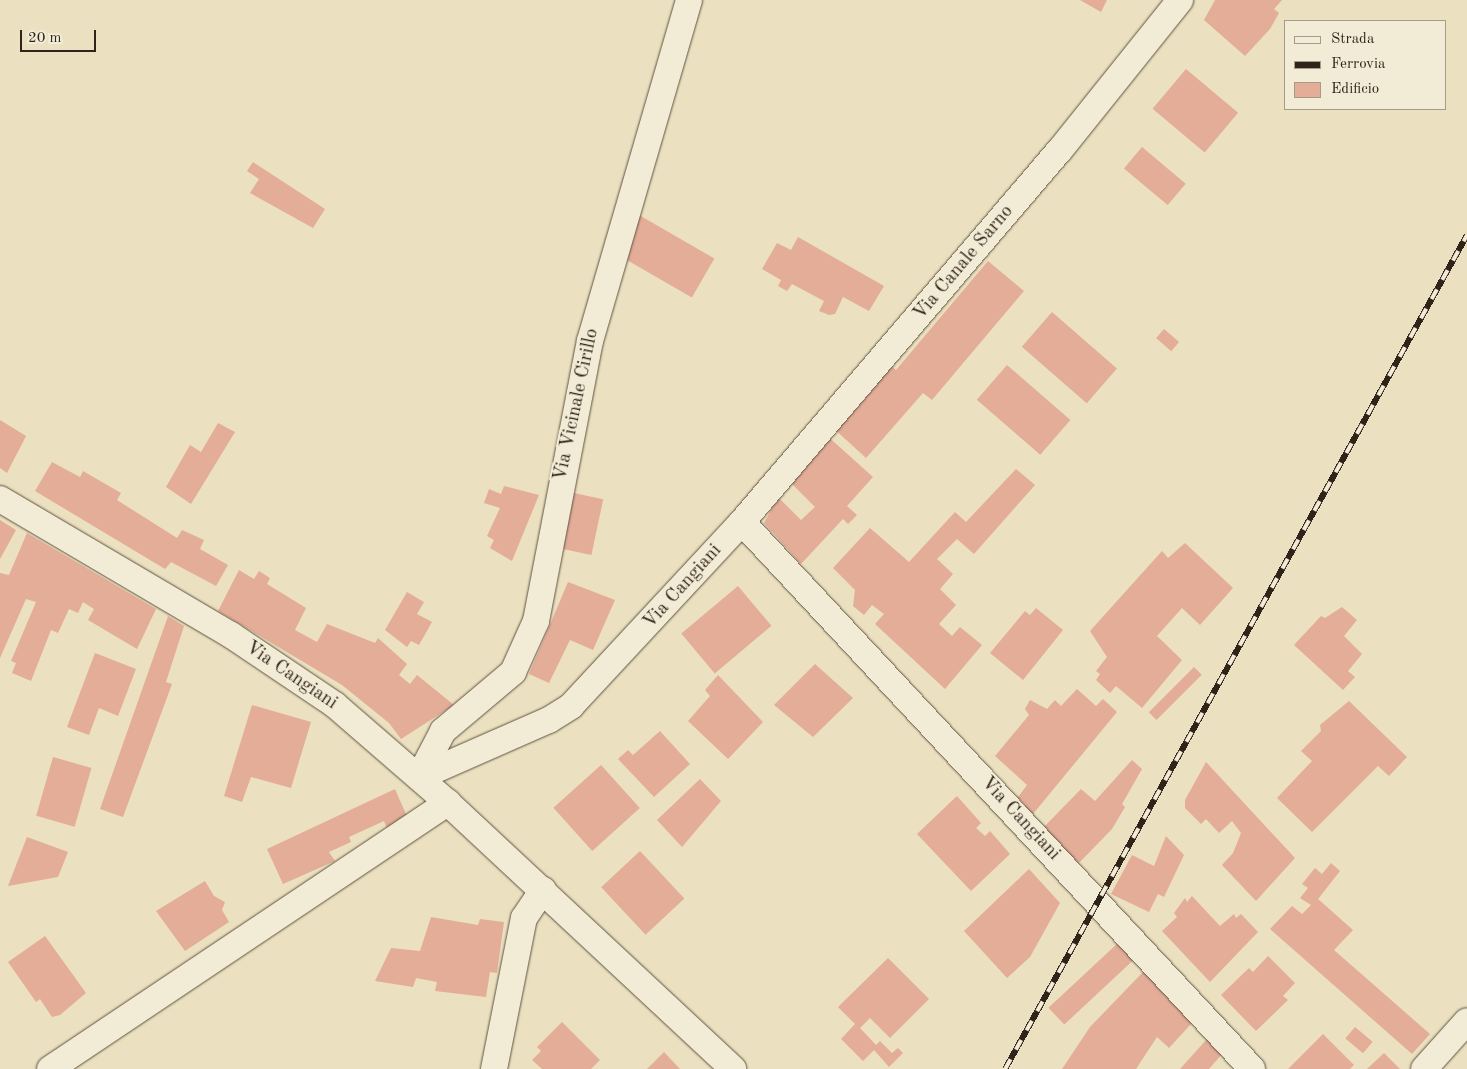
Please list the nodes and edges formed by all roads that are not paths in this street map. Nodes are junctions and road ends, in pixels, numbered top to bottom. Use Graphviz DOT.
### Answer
graph roads {
  1 [pos="689,0"];
  2 [pos="1180,0"];
  3 [pos="0,499"];
  4 [pos="742,522"];
  5 [pos="420,777"];
  6 [pos="448,803"];
  7 [pos="544,890"];
  8 [pos="1467,1021"];
  9 [pos="50,1069"];
  10 [pos="494,1069"];
  11 [pos="733,1069"];
  12 [pos="1252,1069"];
  13 [pos="1424,1069"];
  1 -- 5 [label="street, Via Vicinale Cirillo"];
  2 -- 4 [label="street, Via Canale Sarno"];
  3 -- 5 [label="street, Via Cangiani"];
  4 -- 5 [label="street, Via Cangiani"];
  4 -- 12 [label="street, Via Cangiani"];
  5 -- 6 [label="street"];
  6 -- 7 [label="street"];
  6 -- 9 [label="street"];
  7 -- 10 [label="street"];
  7 -- 11 [label="street"];
  8 -- 13 [label="street"];
}
